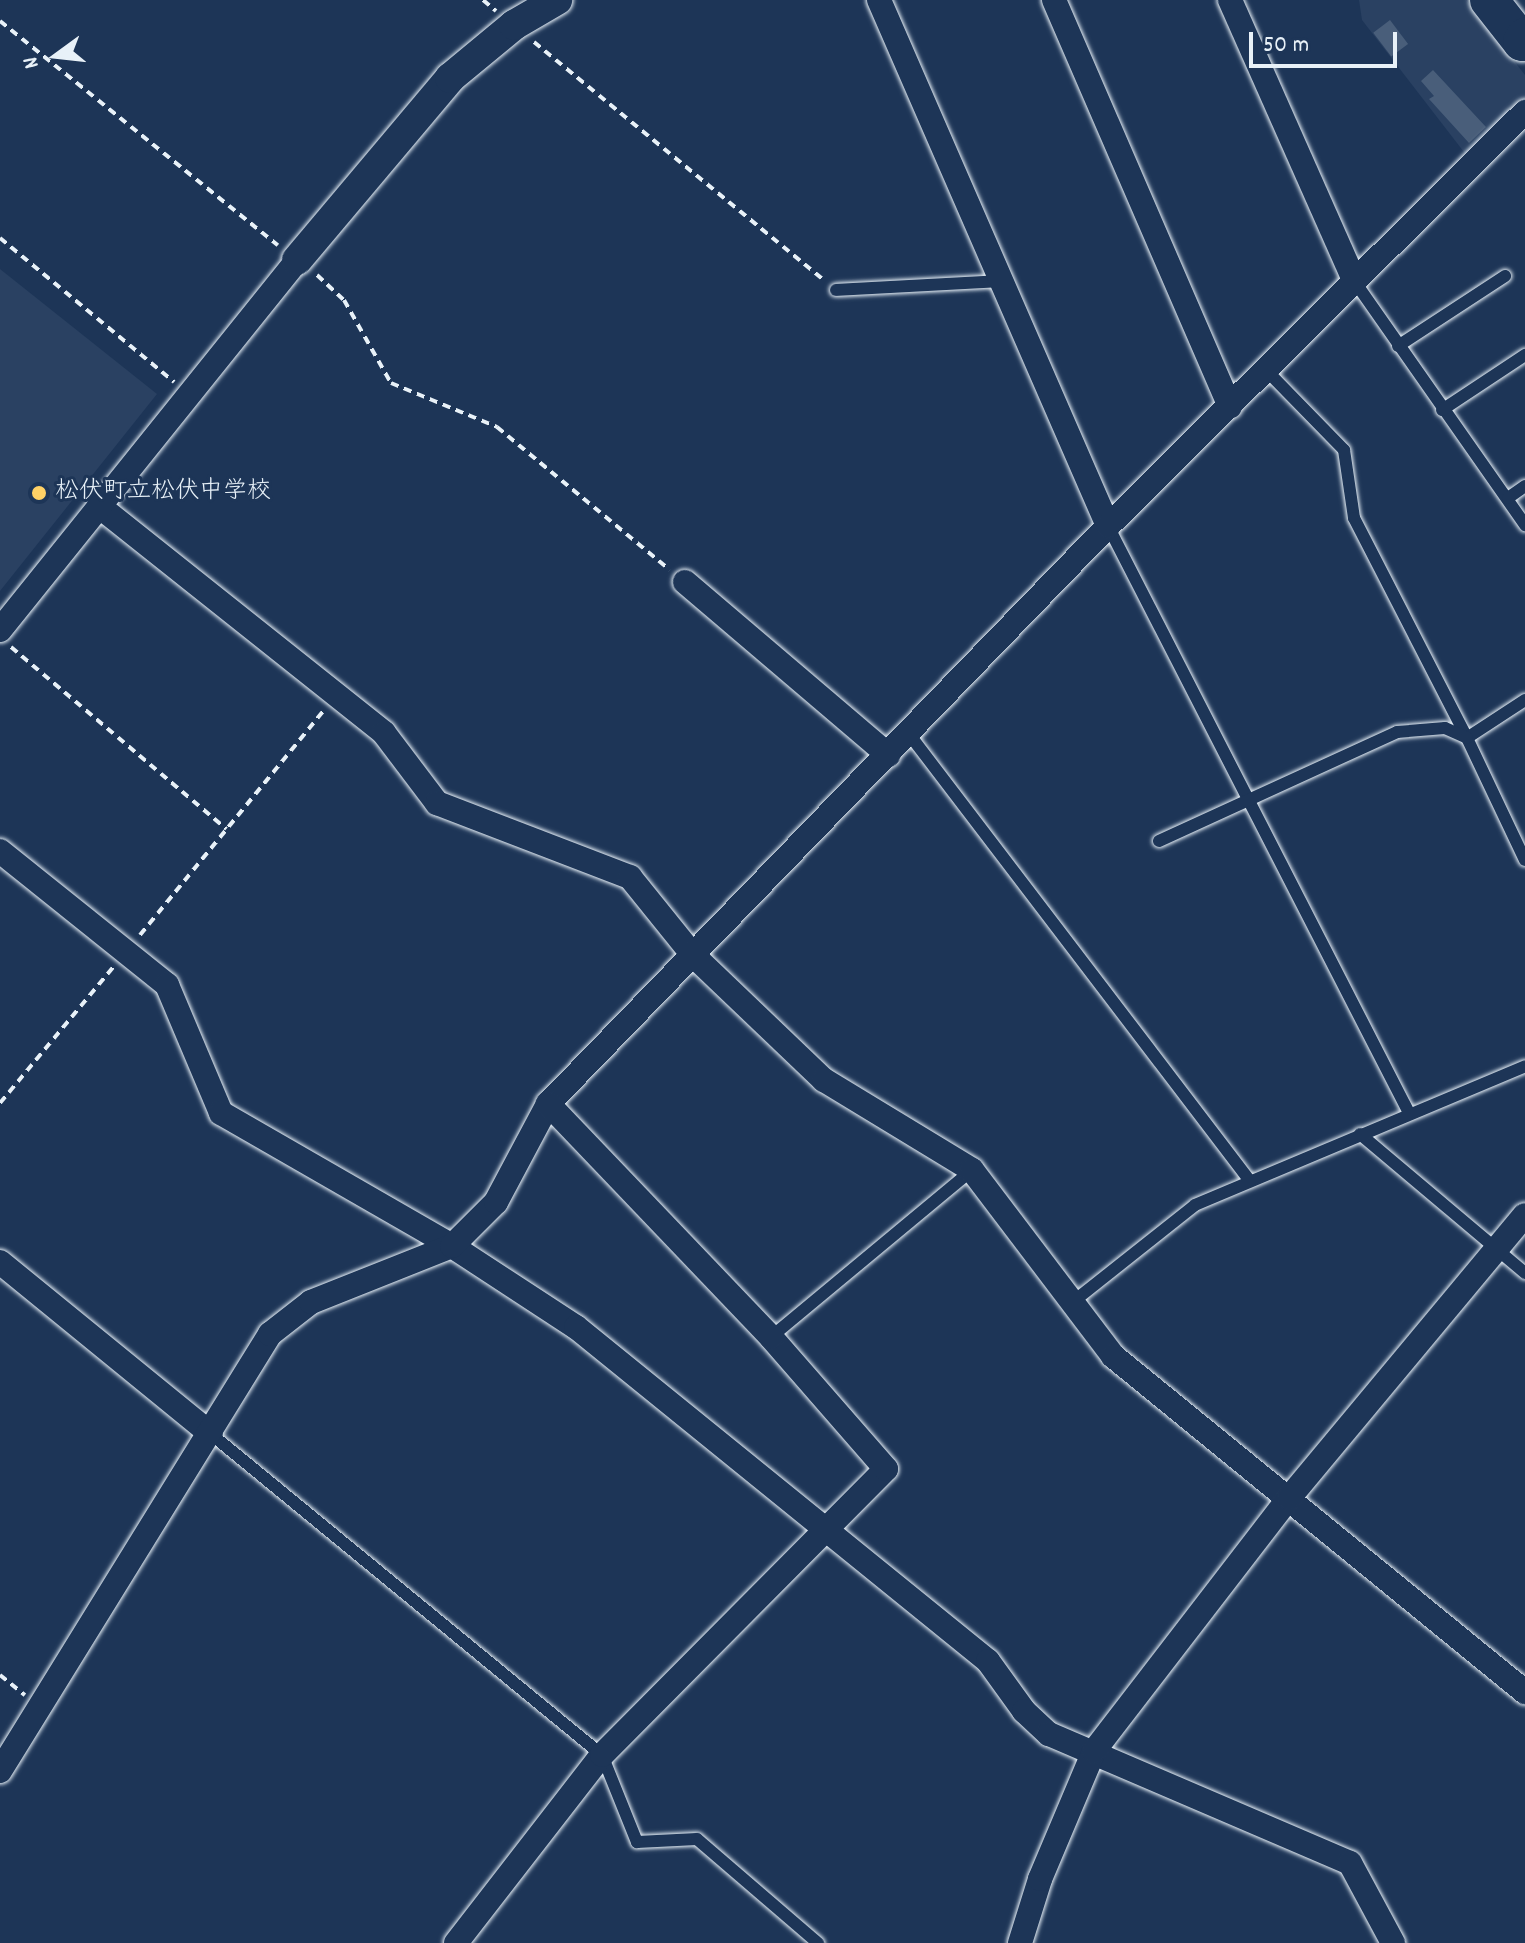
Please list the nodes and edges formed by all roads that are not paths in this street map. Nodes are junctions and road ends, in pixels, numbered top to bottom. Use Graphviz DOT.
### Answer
graph roads {
  1 [pos="557,0"];
  2 [pos="879,0"];
  3 [pos="1054,0"];
  4 [pos="1230,0"];
  5 [pos="1489,0"];
  6 [pos="1524,42"];
  7 [pos="1525,112"];
  8 [pos="297,260"];
  9 [pos="1505,276"];
  10 [pos="1001,281"];
  11 [pos="1355,282"];
  12 [pos="836,290"];
  13 [pos="1398,346"];
  14 [pos="1525,355"];
  15 [pos="1266,370"];
  16 [pos="1230,406"];
  17 [pos="1442,410"];
  18 [pos="1525,486"];
  19 [pos="1508,498"];
  20 [pos="99,506"];
  21 [pos="1525,525"];
  22 [pos="1108,526"];
  23 [pos="685,582"];
  24 [pos="0,630"];
  25 [pos="1525,700"];
  26 [pos="909,734"];
  27 [pos="1467,738"];
  28 [pos="888,755"];
  29 [pos="1249,800"];
  30 [pos="1159,841"];
  31 [pos="0,851"];
  32 [pos="1525,860"];
  33 [pos="693,955"];
  34 [pos="1525,1066"];
  35 [pos="548,1104"];
  36 [pos="1408,1111"];
  37 [pos="1360,1134"];
  38 [pos="972,1170"];
  39 [pos="1250,1181"];
  40 [pos="1525,1215"];
  41 [pos="452,1246"];
  42 [pos="1497,1251"];
  43 [pos="0,1262"];
  44 [pos="1525,1273"];
  45 [pos="1074,1301"];
  46 [pos="771,1337"];
  47 [pos="211,1434"];
  48 [pos="1289,1498"];
  49 [pos="827,1532"];
  50 [pos="1525,1692"];
  51 [pos="1094,1751"];
  52 [pos="602,1755"];
  53 [pos="0,1771"];
  54 [pos="456,1943"];
  55 [pos="818,1943"];
  56 [pos="1020,1943"];
  57 [pos="1393,1943"];
  1 -- 8 [label="street"];
  2 -- 10 [label="street"];
  3 -- 16 [label="street"];
  4 -- 11 [label="street"];
  5 -- 6 [label="main road"];
  7 -- 11 [label="street"];
  8 -- 20 [label="street"];
  9 -- 13 [label="lane"];
  10 -- 12 [label="lane"];
  10 -- 22 [label="street"];
  11 -- 13 [label="lane"];
  11 -- 15 [label="street"];
  13 -- 17 [label="lane"];
  14 -- 17 [label="lane"];
  15 -- 16 [label="street"];
  15 -- 27 [label="lane"];
  16 -- 22 [label="street"];
  17 -- 19 [label="lane"];
  18 -- 19 [label="lane"];
  19 -- 21 [label="lane"];
  20 -- 24 [label="street"];
  20 -- 33 [label="street"];
  22 -- 26 [label="street"];
  22 -- 29 [label="lane"];
  23 -- 28 [label="street"];
  25 -- 27 [label="lane"];
  26 -- 28 [label="street"];
  26 -- 39 [label="lane"];
  27 -- 29 [label="lane"];
  27 -- 32 [label="lane"];
  28 -- 33 [label="street"];
  29 -- 30 [label="lane"];
  29 -- 36 [label="lane"];
  31 -- 41 [label="street"];
  33 -- 35 [label="street"];
  33 -- 38 [label="street"];
  34 -- 36 [label="lane"];
  35 -- 41 [label="street"];
  35 -- 46 [label="street"];
  36 -- 37 [label="lane"];
  37 -- 39 [label="lane"];
  37 -- 42 [label="lane"];
  38 -- 45 [label="street"];
  38 -- 46 [label="lane"];
  39 -- 45 [label="lane"];
  40 -- 42 [label="street"];
  41 -- 47 [label="street"];
  41 -- 49 [label="street"];
  42 -- 44 [label="lane"];
  42 -- 48 [label="street"];
  43 -- 47 [label="street"];
  45 -- 48 [label="street"];
  46 -- 49 [label="street"];
  47 -- 52 [label="lane"];
  47 -- 53 [label="street"];
  48 -- 50 [label="street"];
  48 -- 51 [label="street"];
  49 -- 51 [label="street"];
  49 -- 52 [label="street"];
  51 -- 56 [label="street"];
  51 -- 57 [label="street"];
  52 -- 54 [label="street"];
  52 -- 55 [label="lane"];
}
